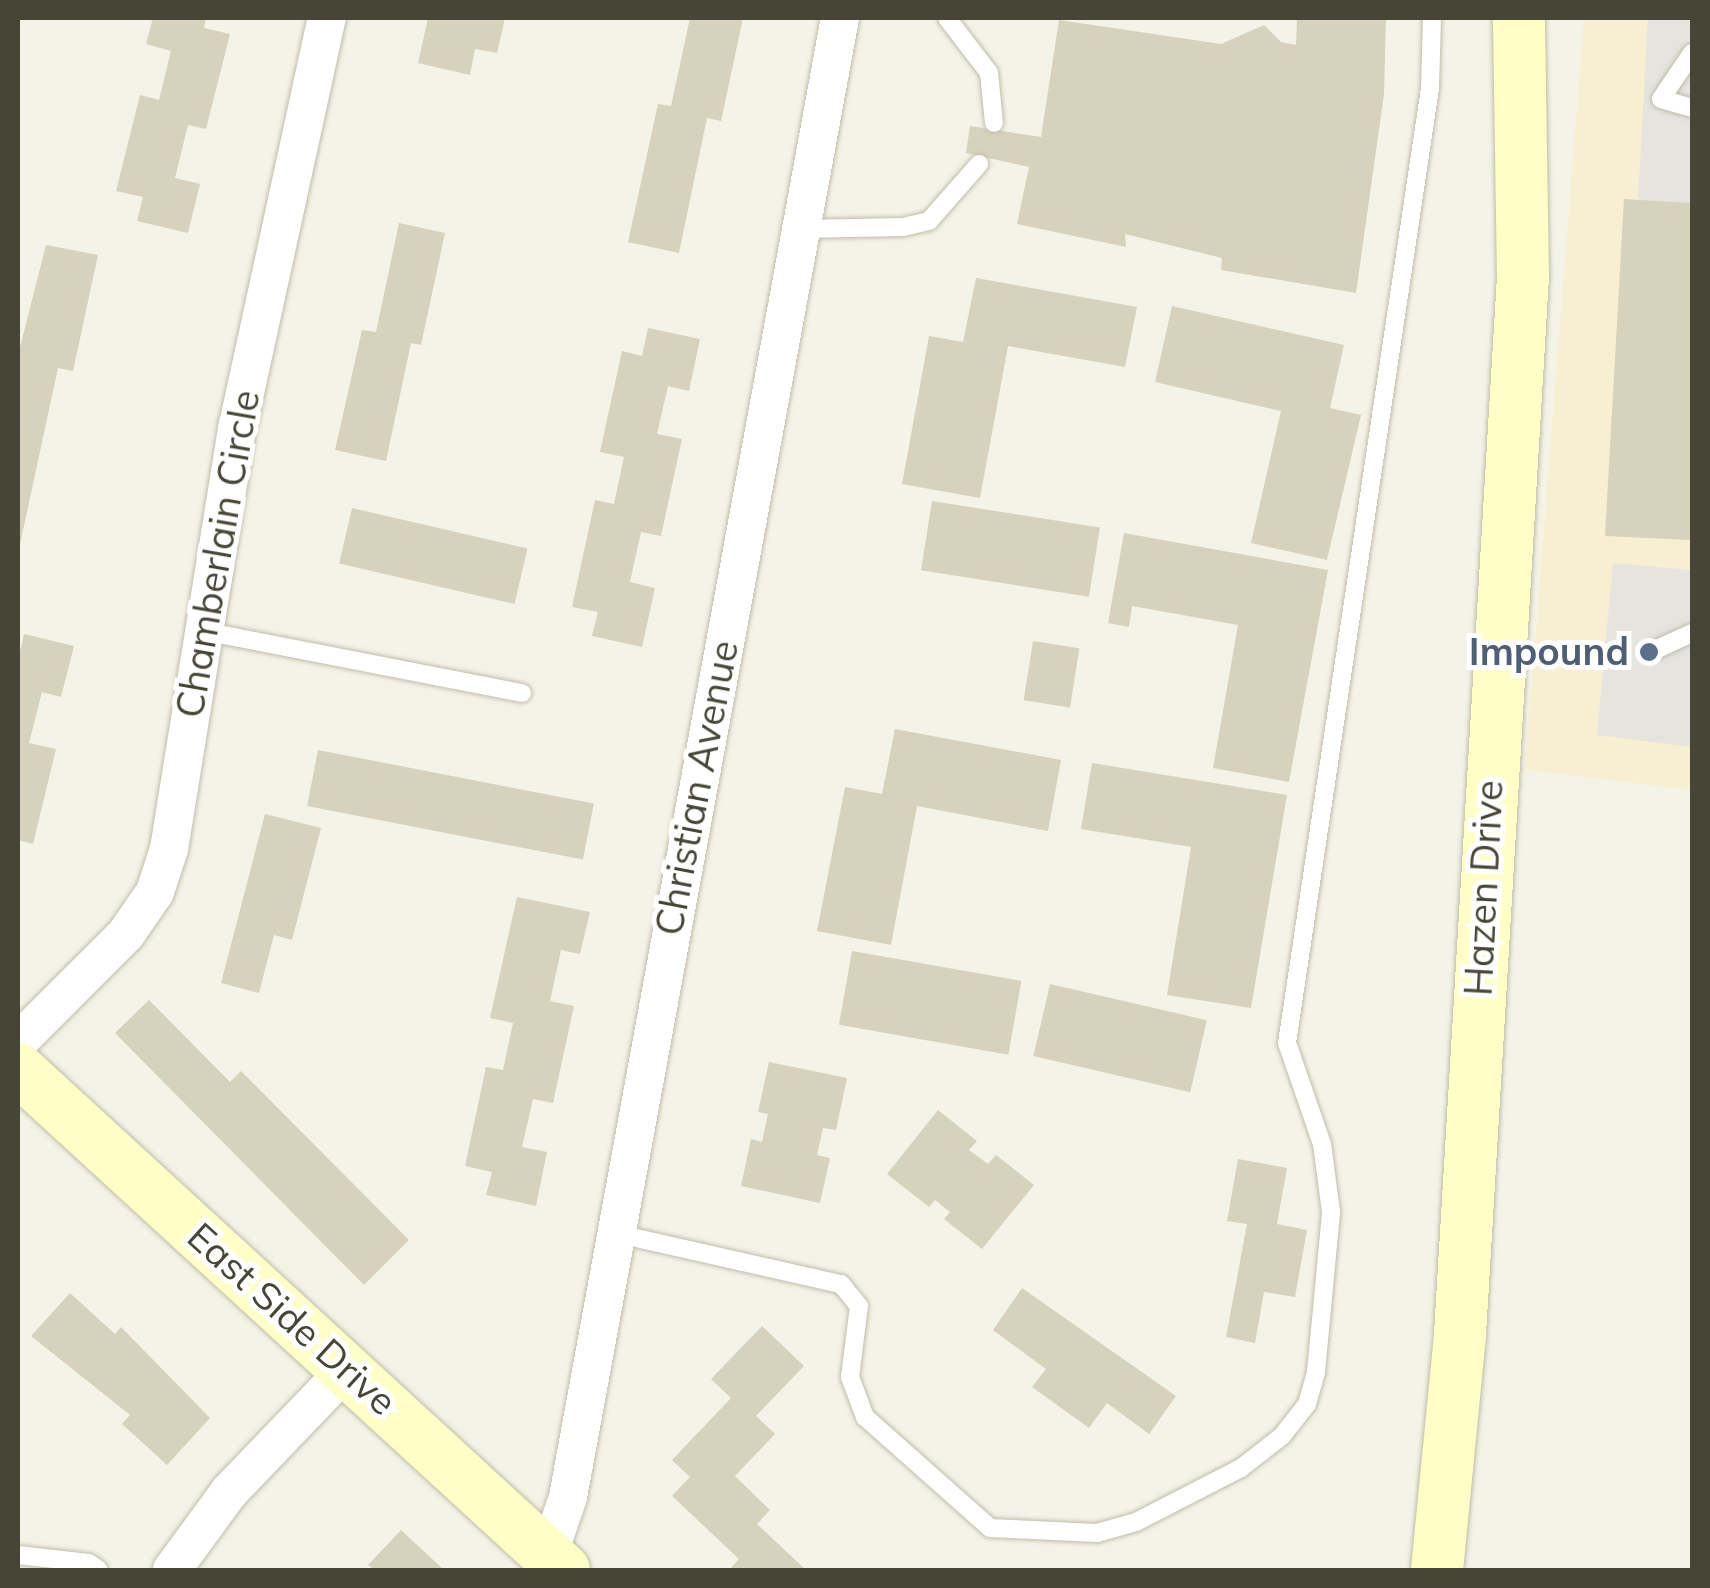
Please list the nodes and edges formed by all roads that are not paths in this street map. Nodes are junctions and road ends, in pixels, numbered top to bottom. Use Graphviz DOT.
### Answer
graph roads {
  1 [pos="326,18"];
  2 [pos="840,18"];
  3 [pos="947,18"];
  4 [pos="1432,18"];
  5 [pos="1519,18"];
  6 [pos="1556,18"];
  7 [pos="1692,53"];
  8 [pos="1692,108"];
  9 [pos="994,123"];
  10 [pos="978,164"];
  11 [pos="1526,205"];
  12 [pos="801,229"];
  13 [pos="202,631"];
  14 [pos="1692,633"];
  15 [pos="1655,650"];
  16 [pos="522,694"];
  17 [pos="18,1042"];
  18 [pos="18,1069"];
  19 [pos="612,1232"];
  20 [pos="347,1369"];
  21 [pos="18,1556"];
  22 [pos="556,1563"];
  23 [pos="99,1570"];
  24 [pos="172,1570"];
  25 [pos="1437,1570"];
  1 -- 13 [label="street, Chamberlain Circle"];
  2 -- 12 [label="street, Christian Avenue"];
  3 -- 9 [label="lane"];
  4 -- 19 [label="lane"];
  5 -- 11 [label="street, Hazen Drive"];
  6 -- 11 [label="street, Hazen Drive"];
  7 -- 8 [label="lane"];
  10 -- 12 [label="lane"];
  11 -- 25 [label="street, Hazen Drive"];
  12 -- 19 [label="street, Christian Avenue"];
  13 -- 16 [label="lane"];
  13 -- 17 [label="street, Chamberlain Circle"];
  14 -- 15 [label="lane"];
  18 -- 20 [label="street, East Side Drive"];
  19 -- 22 [label="street, Christian Avenue"];
  20 -- 22 [label="street, East Side Drive"];
  20 -- 24 [label="street"];
  21 -- 23 [label="lane"];
}
